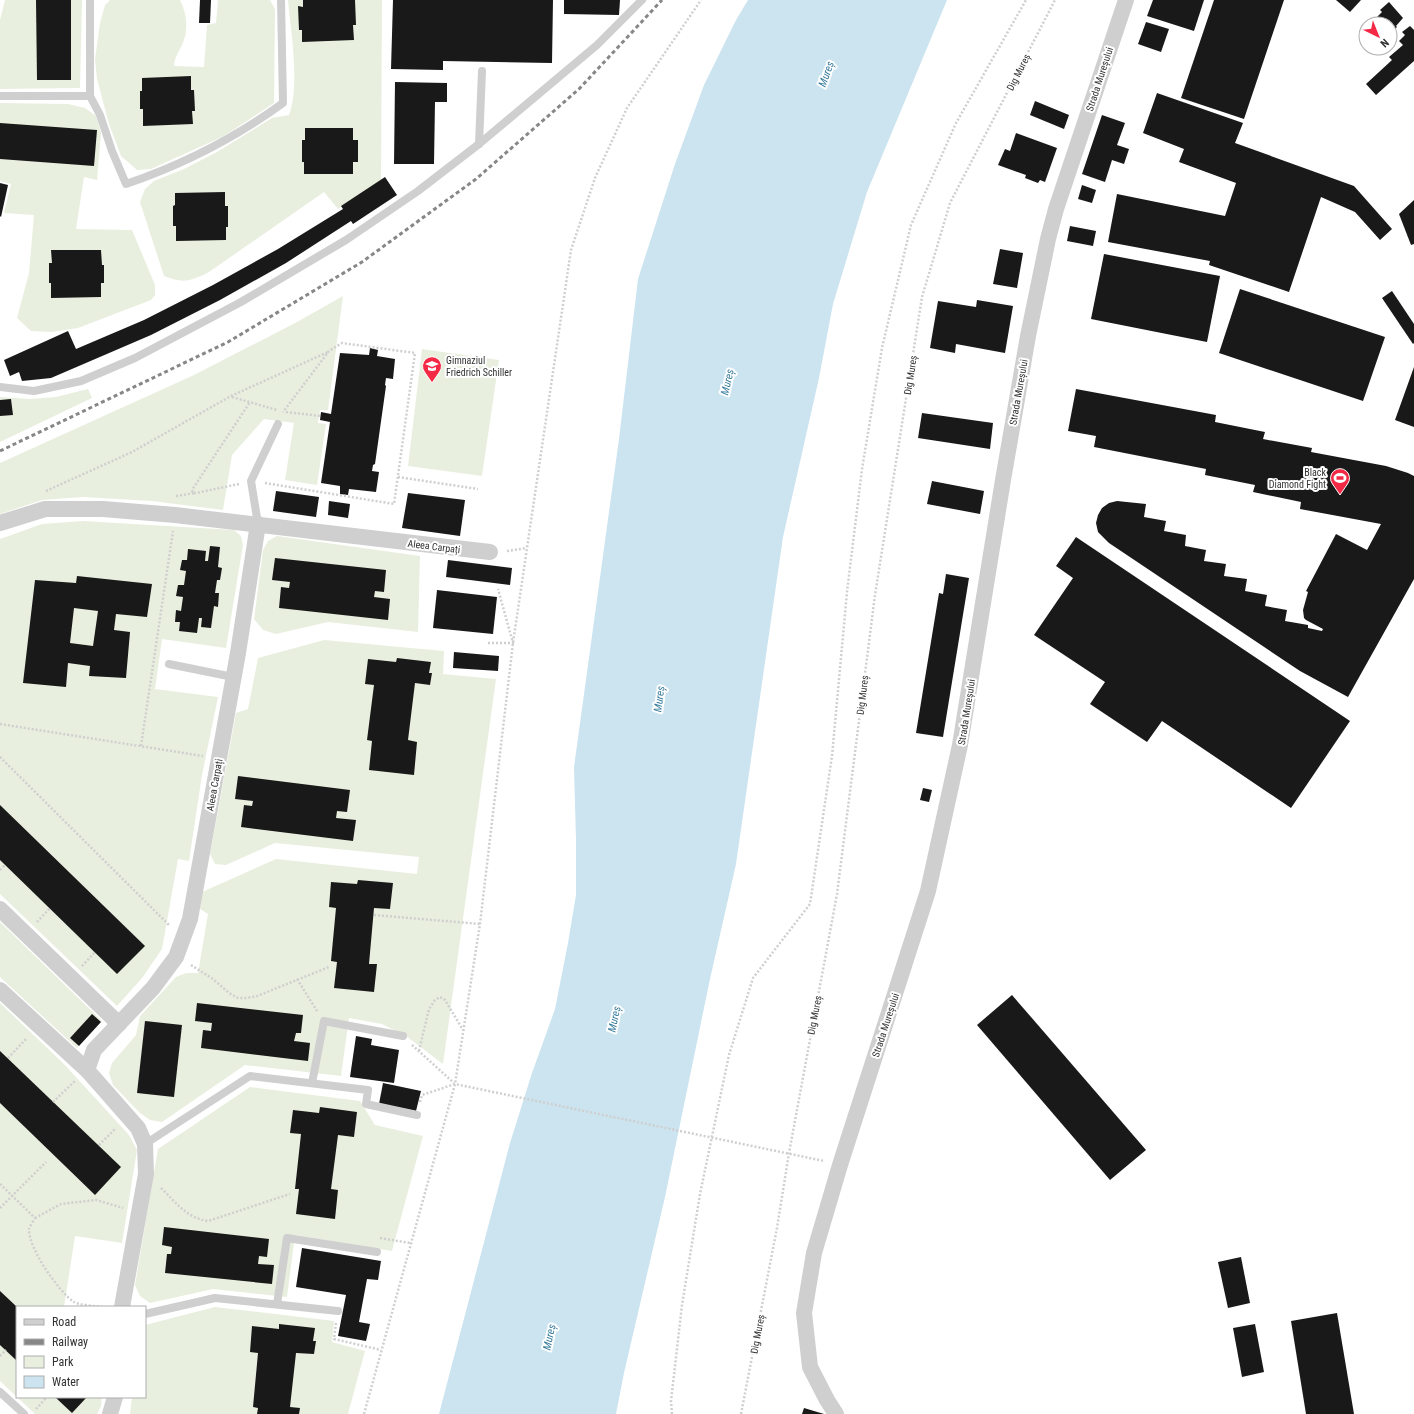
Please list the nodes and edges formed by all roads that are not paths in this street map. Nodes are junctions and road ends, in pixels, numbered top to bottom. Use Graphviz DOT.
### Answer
graph roads {
  1 [pos="90,0"];
  2 [pos="281,0"];
  3 [pos="642,0"];
  4 [pos="1126,0"];
  5 [pos="482,71"];
  6 [pos="0,96"];
  7 [pos="90,96"];
  8 [pos="479,144"];
  9 [pos="0,387"];
  10 [pos="278,424"];
  11 [pos="0,523"];
  12 [pos="258,524"];
  13 [pos="490,552"];
  14 [pos="169,664"];
  15 [pos="233,677"];
  16 [pos="0,909"];
  17 [pos="0,990"];
  18 [pos="119,1024"];
  19 [pos="403,1036"];
  20 [pos="86,1070"];
  21 [pos="312,1084"];
  22 [pos="417,1115"];
  23 [pos="144,1144"];
  24 [pos="377,1252"];
  25 [pos="277,1304"];
  26 [pos="122,1306"];
  27 [pos="338,1311"];
  28 [pos="146,1314"];
  29 [pos="0,1392"];
  30 [pos="115,1398"];
  31 [pos="24,1414"];
  32 [pos="110,1414"];
  33 [pos="836,1414"];
  1 -- 7 [label="lane"];
  2 -- 7 [label="lane"];
  3 -- 8 [label="lane"];
  4 -- 33 [label="street, Strada Mureșului"];
  5 -- 8 [label="lane"];
  6 -- 7 [label="lane"];
  8 -- 9 [label="lane"];
  10 -- 12 [label="lane"];
  11 -- 12 [label="street, Aleea Carpați"];
  12 -- 13 [label="street, Aleea Carpați"];
  12 -- 15 [label="street, Aleea Carpați"];
  14 -- 15 [label="lane"];
  15 -- 18 [label="street, Aleea Carpați"];
  16 -- 18 [label="street"];
  17 -- 20 [label="street"];
  18 -- 20 [label="street, Aleea Carpați"];
  19 -- 21 [label="lane"];
  20 -- 23 [label="street"];
  21 -- 22 [label="lane"];
  21 -- 23 [label="lane"];
  23 -- 26 [label="street"];
  24 -- 25 [label="lane"];
  25 -- 27 [label="lane"];
  25 -- 28 [label="lane"];
  29 -- 31 [label="lane"];
  30 -- 32 [label="street"];
}
